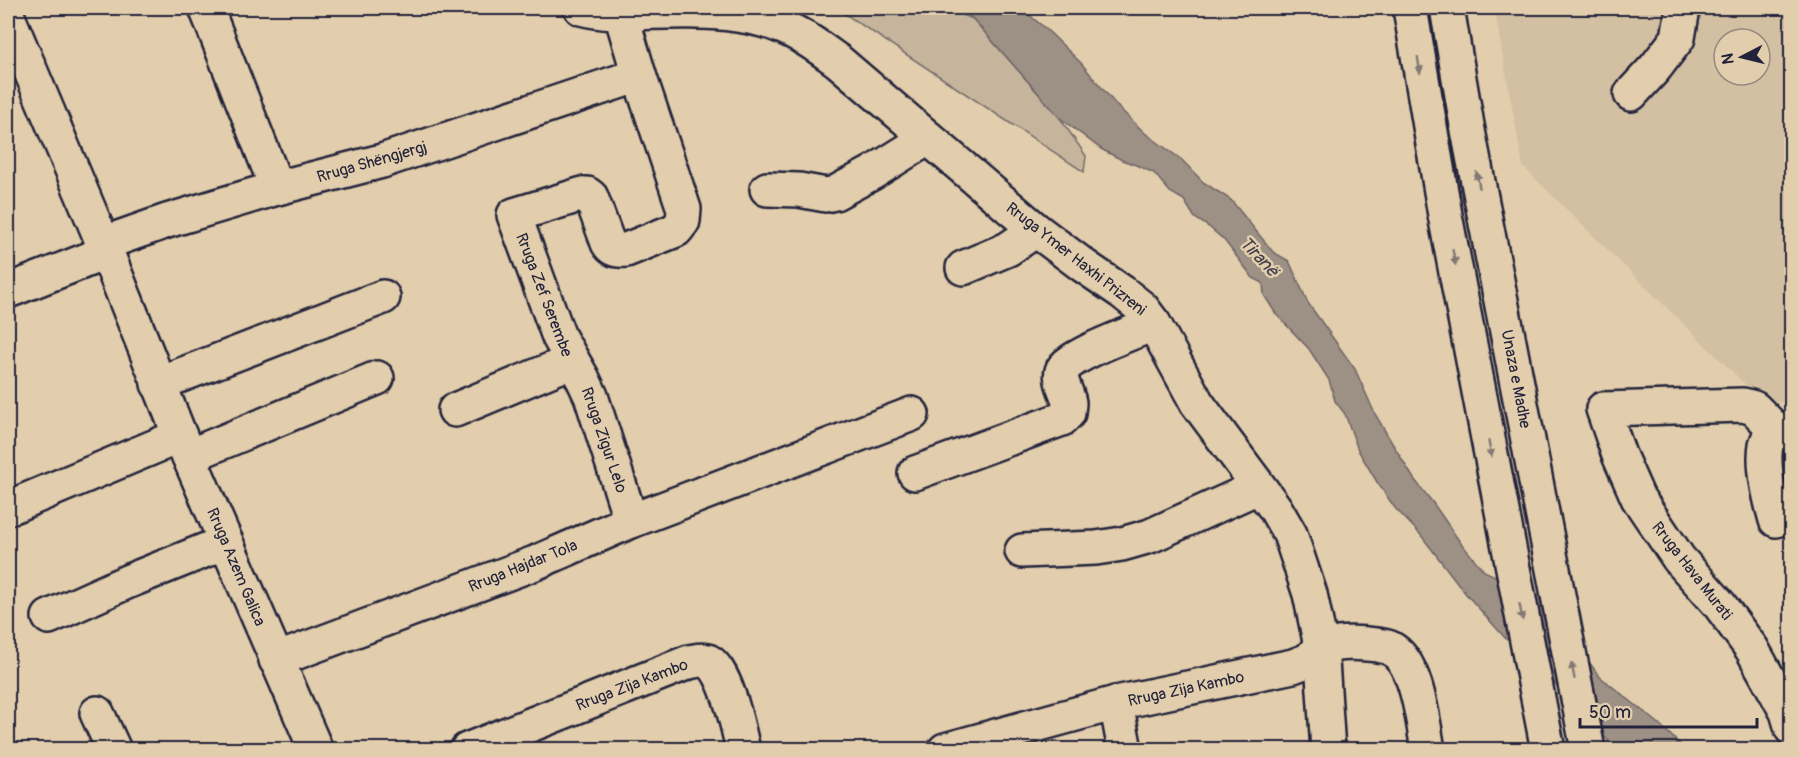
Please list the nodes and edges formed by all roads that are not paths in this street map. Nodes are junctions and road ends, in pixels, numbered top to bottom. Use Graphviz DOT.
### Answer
graph roads {
  1 [pos="206,8"];
  2 [pos="581,8"];
  3 [pos="1410,8"];
  4 [pos="1447,8"];
  5 [pos="1683,8"];
  6 [pos="621,14"];
  7 [pos="8,17"];
  8 [pos="639,75"];
  9 [pos="1631,94"];
  10 [pos="928,138"];
  11 [pos="277,188"];
  12 [pos="767,189"];
  13 [pos="1036,230"];
  14 [pos="105,249"];
  15 [pos="963,268"];
  16 [pos="8,291"];
  17 [pos="383,297"];
  18 [pos="1154,324"];
  19 [pos="572,361"];
  20 [pos="377,378"];
  21 [pos="158,384"];
  22 [pos="455,410"];
  23 [pos="912,414"];
  24 [pos="1782,431"];
  25 [pos="184,446"];
  26 [pos="915,473"];
  27 [pos="1258,487"];
  28 [pos="8,508"];
  29 [pos="1776,520"];
  30 [pos="631,521"];
  31 [pos="226,542"];
  32 [pos="1022,551"];
  33 [pos="49,617"];
  34 [pos="1321,646"];
  35 [pos="276,660"];
  36 [pos="1116,704"];
  37 [pos="97,713"];
  38 [pos="1791,729"];
  39 [pos="114,750"];
  40 [pos="316,750"];
  41 [pos="467,750"];
  42 [pos="743,750"];
  43 [pos="945,750"];
  44 [pos="1125,750"];
  45 [pos="1328,750"];
  46 [pos="1428,750"];
  47 [pos="1548,750"];
  48 [pos="1588,750"];
  1 -- 11 [label="main road"];
  2 -- 6 [label="main road, Rruga Ymer Haxhi Prizreni"];
  3 -- 47 [label="main road, one-way"];
  48 -- 4 [label="main road, Unaza e Madhe, one-way"];
  5 -- 9 [label="main road"];
  6 -- 8 [label="main road, Rruga Zef Serembe"];
  6 -- 10 [label="main road, Rruga Ymer Haxhi Prizreni"];
  7 -- 14 [label="main road, Rruga Azem Galica"];
  8 -- 11 [label="main road, Rruga Shëngjergj"];
  8 -- 19 [label="main road, Rruga Zef Serembe"];
  10 -- 12 [label="main road"];
  10 -- 13 [label="main road, Rruga Ymer Haxhi Prizreni"];
  11 -- 14 [label="main road, Rruga Shëngjergj"];
  13 -- 15 [label="main road"];
  13 -- 18 [label="main road, Rruga Ymer Haxhi Prizreni"];
  14 -- 16 [label="main road, Rruga Shëngjergj"];
  14 -- 21 [label="main road, Rruga Azem Galica"];
  17 -- 21 [label="main road"];
  18 -- 26 [label="main road"];
  18 -- 27 [label="main road, Rruga Ymer Haxhi Prizreni"];
  19 -- 22 [label="main road, Rruga Zef Serembe"];
  19 -- 30 [label="main road, Rruga Zigur Lelo"];
  20 -- 25 [label="main road"];
  21 -- 25 [label="main road, Rruga Azem Galica"];
  23 -- 30 [label="main road, Rruga Hajdar Tola"];
  24 -- 29 [label="main road"];
  24 -- 38 [label="main road, Rruga Hava Murati"];
  25 -- 28 [label="main road"];
  25 -- 31 [label="main road, Rruga Azem Galica"];
  27 -- 32 [label="main road"];
  27 -- 34 [label="main road, Rruga Ymer Haxhi Prizreni"];
  30 -- 35 [label="main road, Rruga Hajdar Tola"];
  31 -- 33 [label="main road"];
  31 -- 35 [label="main road, Rruga Azem Galica"];
  34 -- 36 [label="main road, Rruga Zija Kambo"];
  34 -- 45 [label="main road"];
  34 -- 46 [label="main road"];
  35 -- 40 [label="main road, Rruga Azem Galica"];
  36 -- 43 [label="main road, Rruga Zija Kambo"];
  36 -- 44 [label="main road"];
  37 -- 39 [label="main road"];
  41 -- 42 [label="main road, Rruga Zija Kambo"];
}
